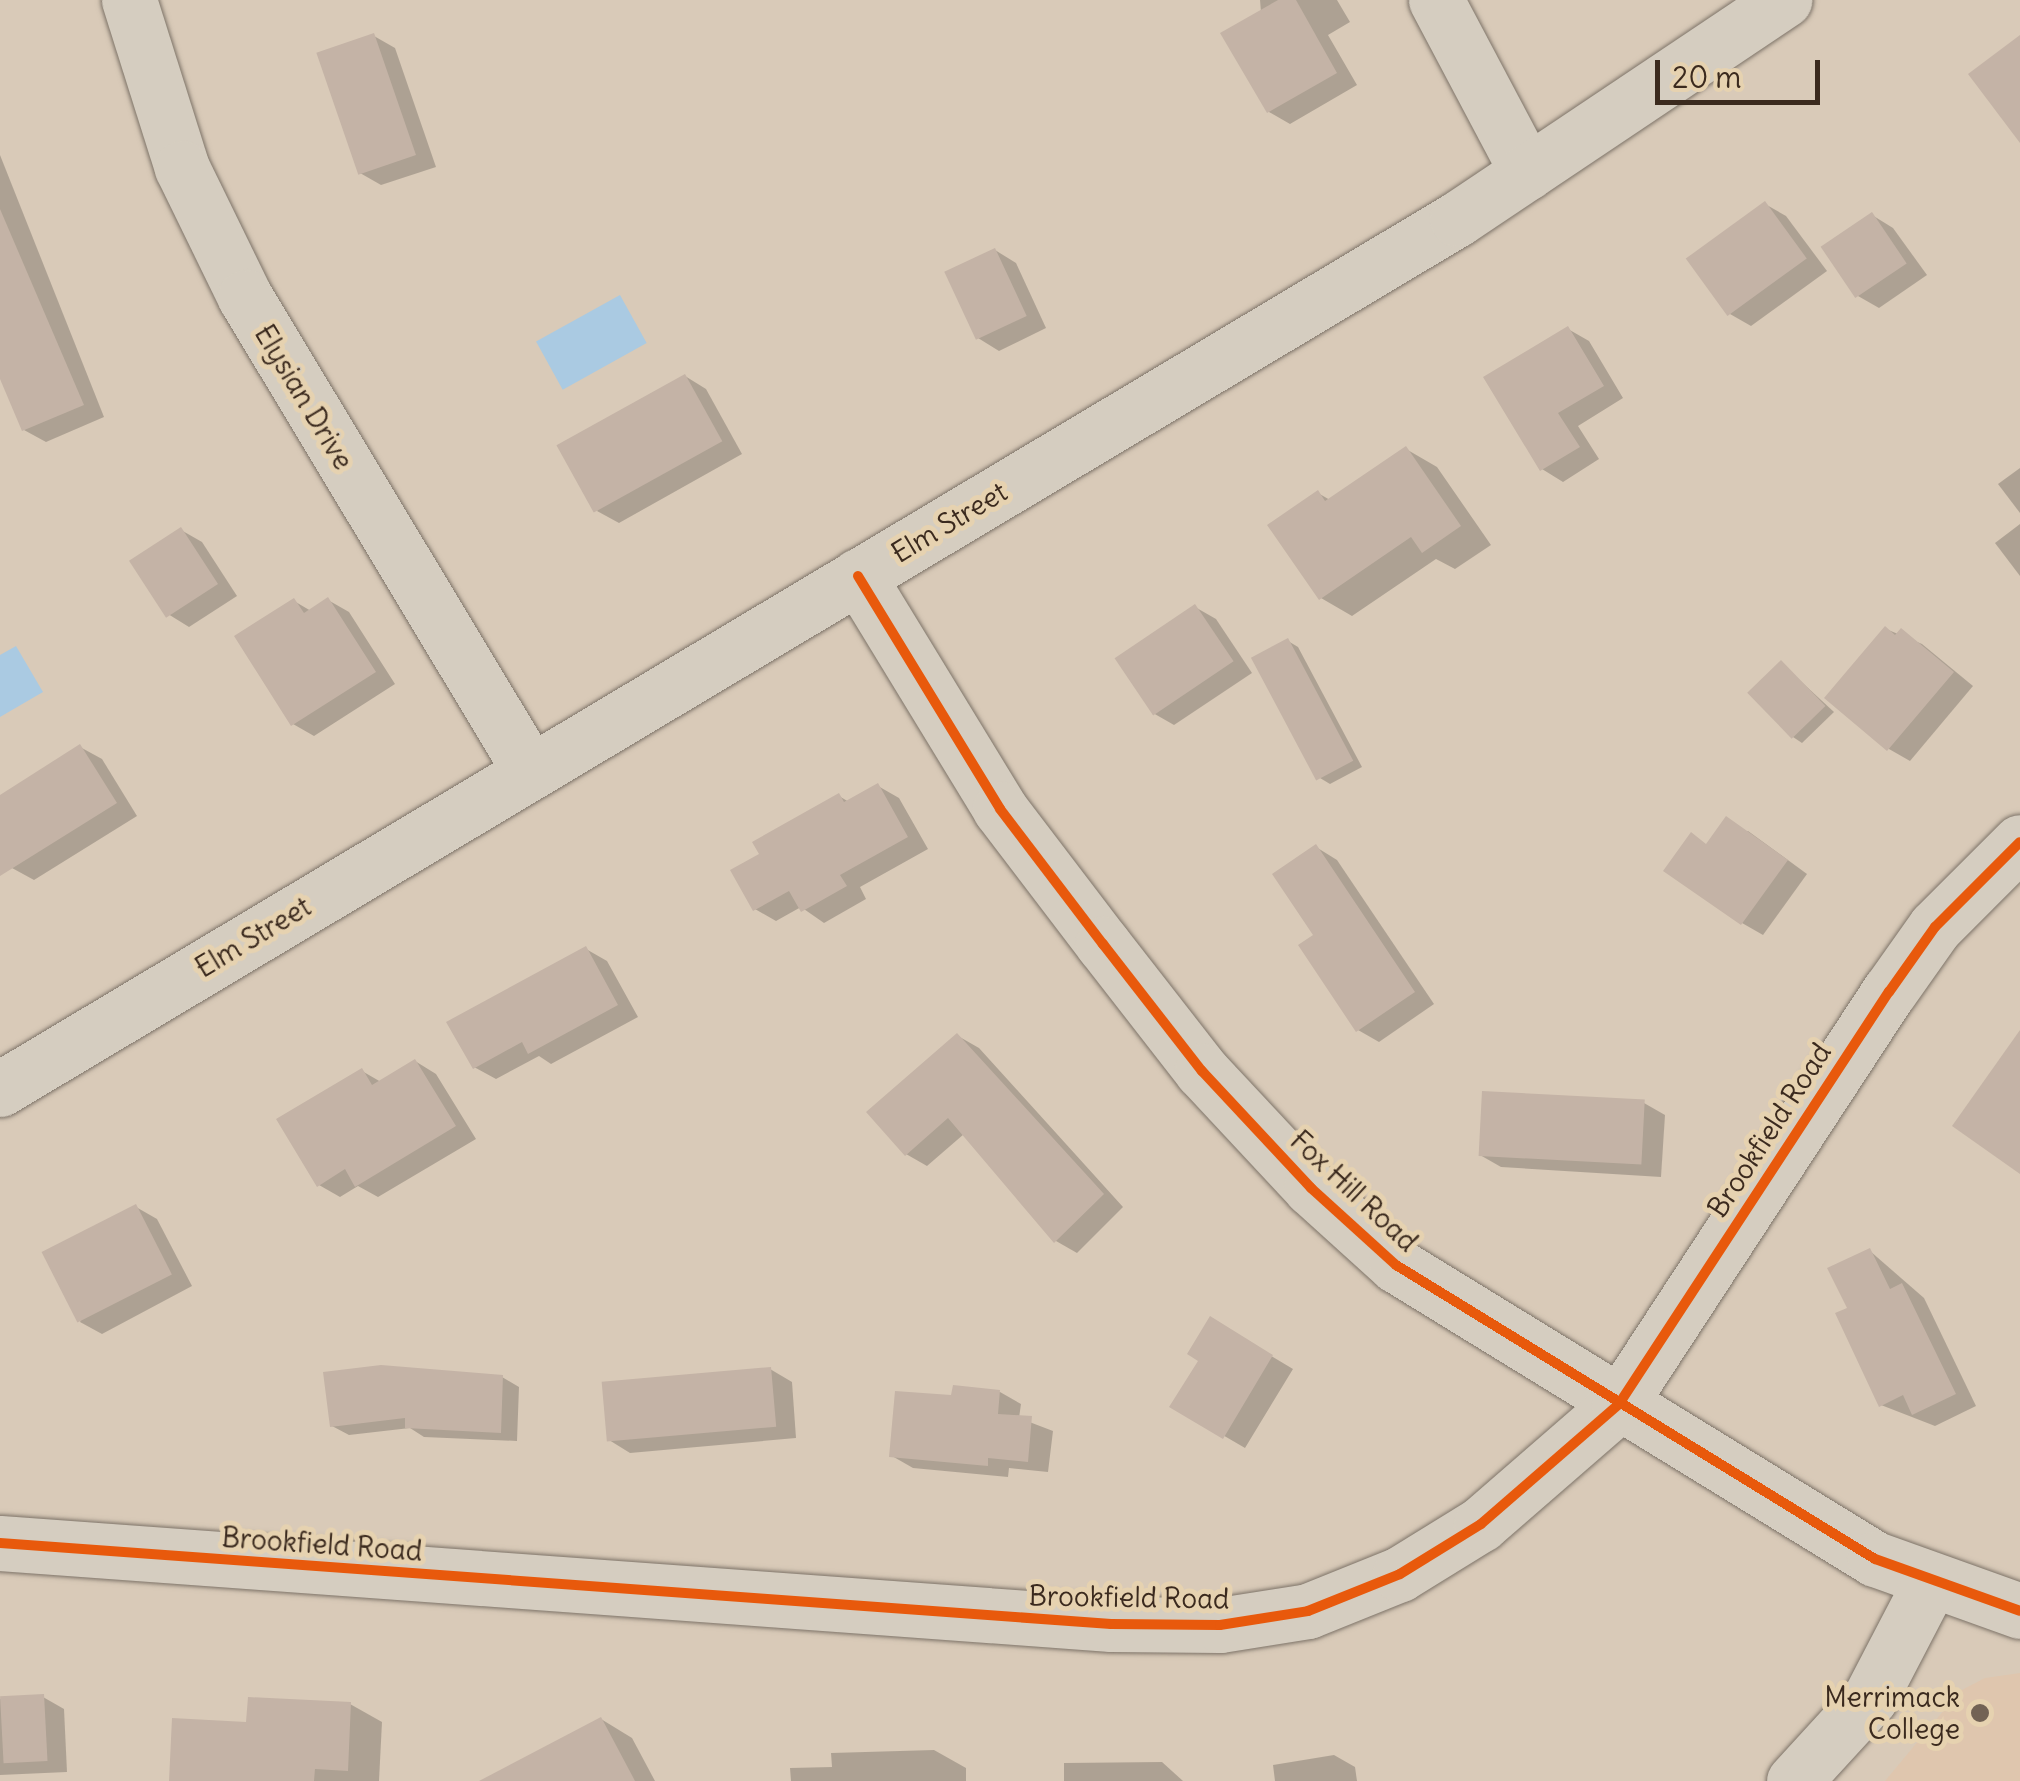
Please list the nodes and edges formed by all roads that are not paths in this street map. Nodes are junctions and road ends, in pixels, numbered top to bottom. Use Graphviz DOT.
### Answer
graph roads {
  1 [pos="129,0"];
  2 [pos="1436,0"];
  3 [pos="1784,0"];
  4 [pos="1527,172"];
  5 [pos="858,576"];
  6 [pos="530,771"];
  7 [pos="2020,842"];
  8 [pos="0,1089"];
  9 [pos="1620,1404"];
  10 [pos="0,1543"];
  11 [pos="1931,1581"];
  12 [pos="2020,1611"];
  13 [pos="1794,1781"];
  1 -- 6 [label="street, Elysian Drive"];
  2 -- 4 [label="street"];
  3 -- 4 [label="street, Elm Street"];
  4 -- 5 [label="street, Elm Street"];
  5 -- 6 [label="street, Elm Street"];
  5 -- 9 [label="street, Fox Hill Road"];
  6 -- 8 [label="street, Elm Street"];
  7 -- 9 [label="street, Brookfield Road"];
  9 -- 10 [label="street, Brookfield Road"];
  9 -- 11 [label="street, Fox Hill Road"];
  11 -- 12 [label="street, Fox Hill Road"];
  11 -- 13 [label="street"];
}
